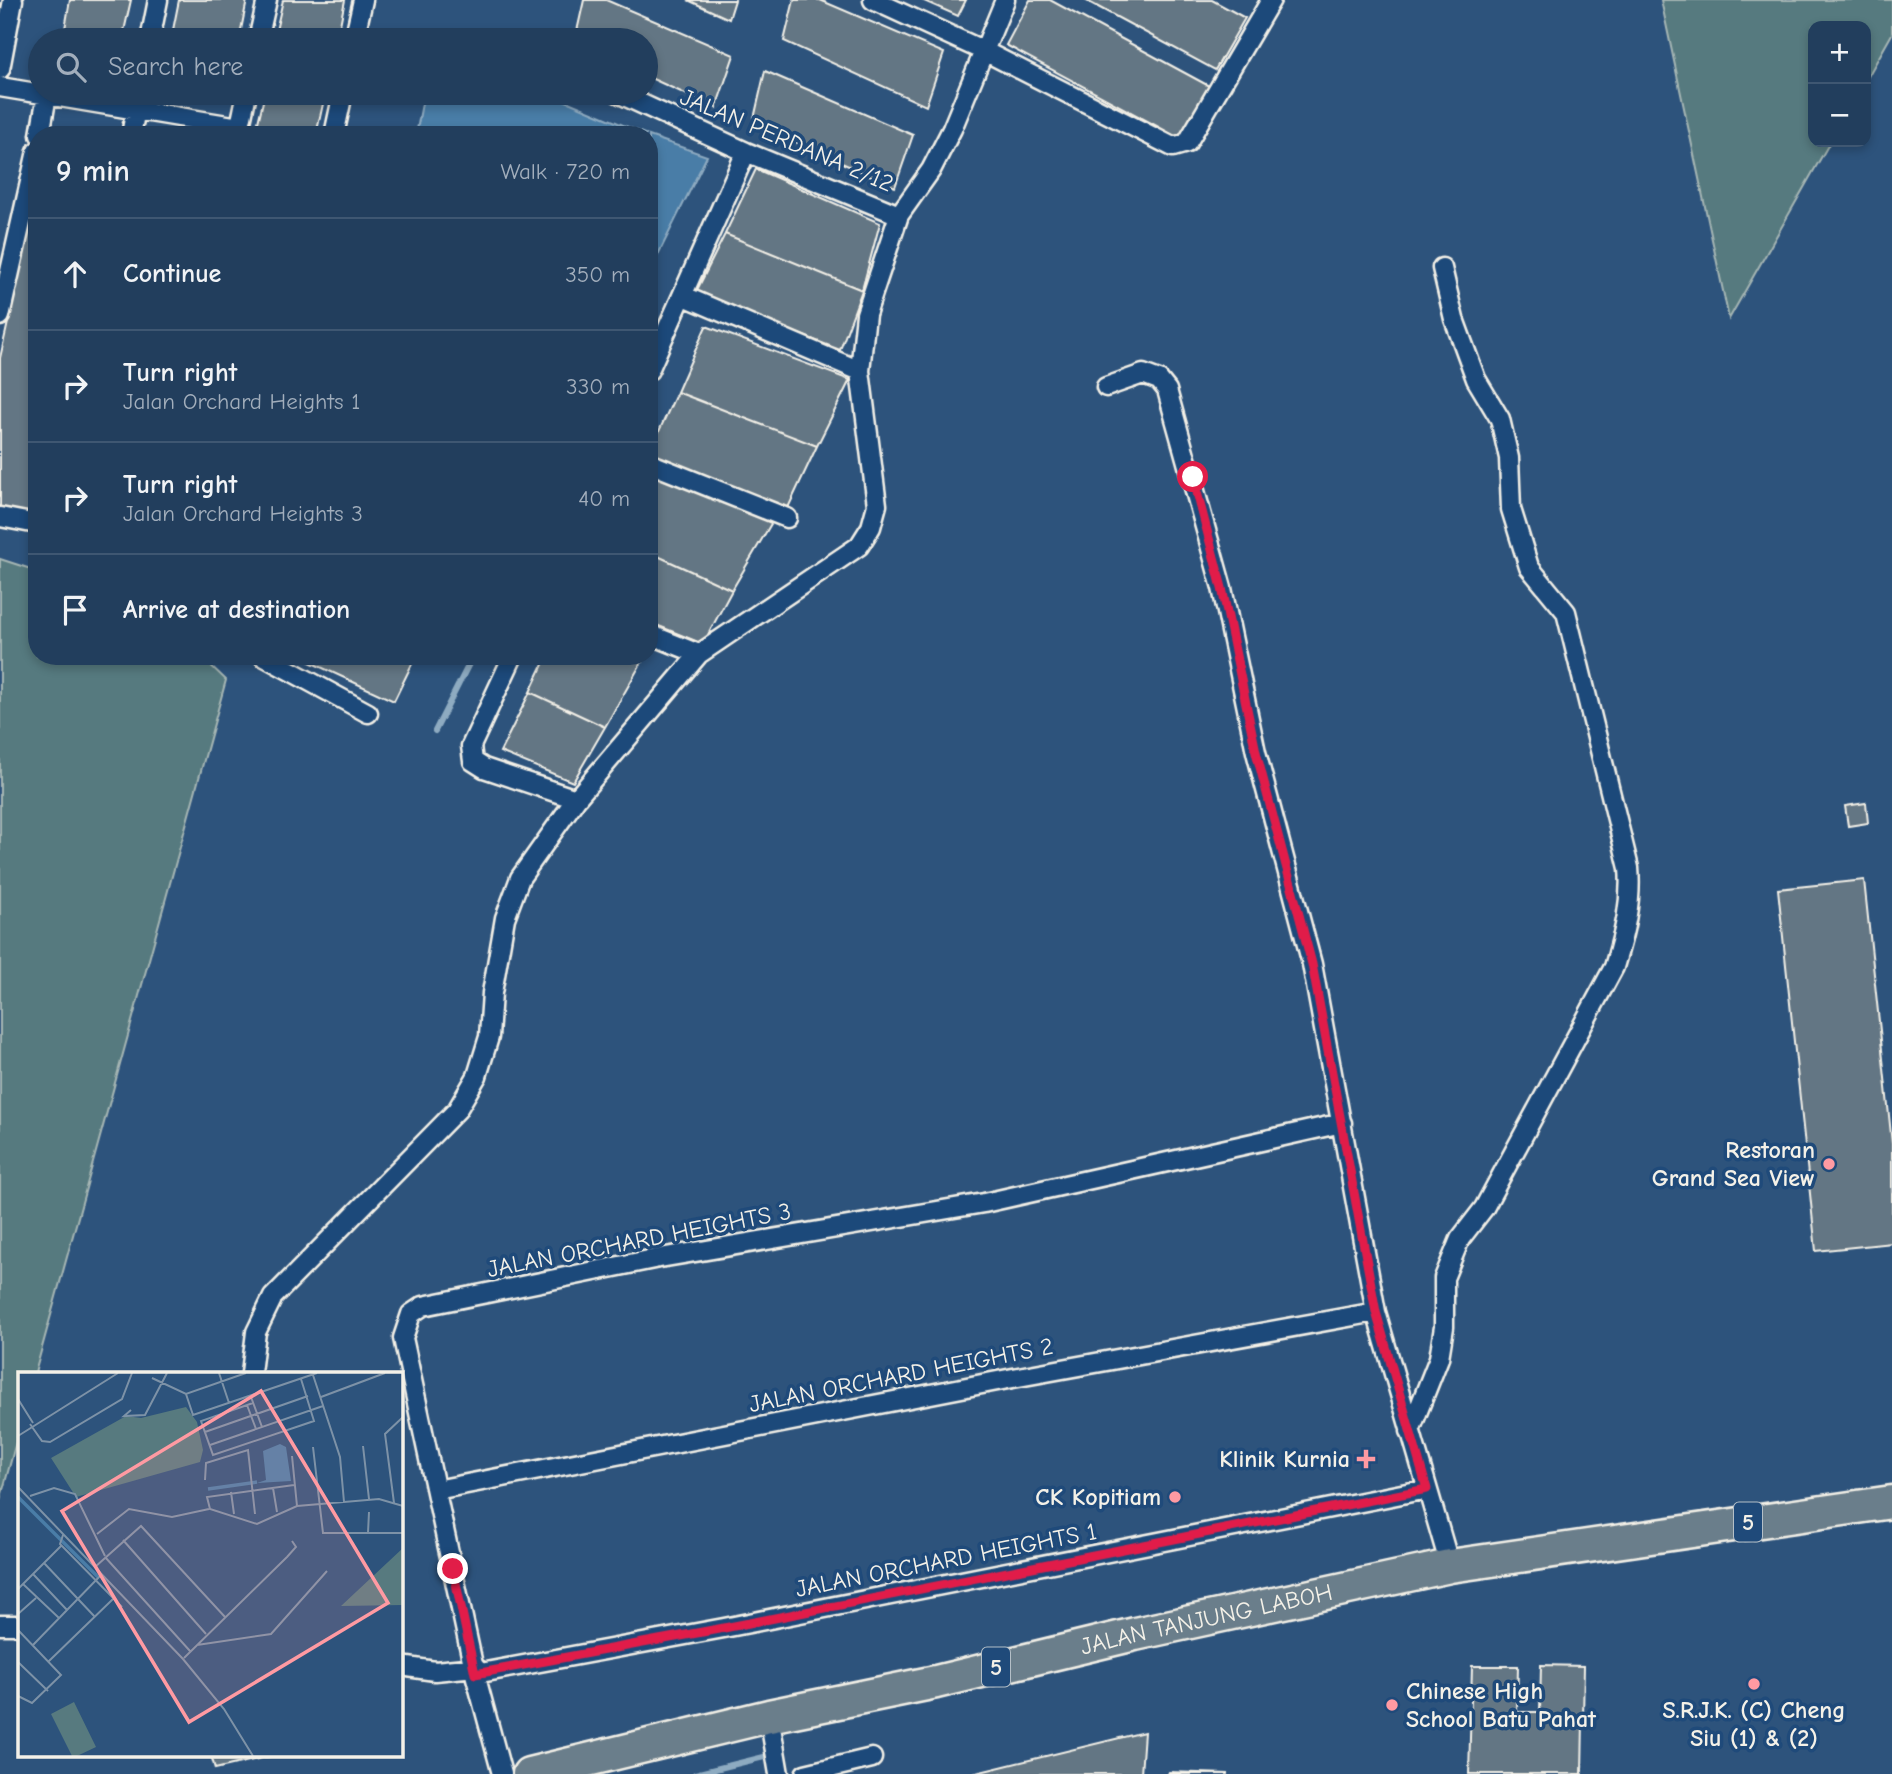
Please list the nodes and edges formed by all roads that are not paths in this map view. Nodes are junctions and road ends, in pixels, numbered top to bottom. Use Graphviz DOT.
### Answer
graph roads {
  1 [pos="13,0"];
  2 [pos="158,0"];
  3 [pos="267,0"];
  4 [pos="363,0"];
  5 [pos="873,0"];
  6 [pos="1005,0"];
  7 [pos="1265,2"];
  8 [pos="152,28"];
  9 [pos="261,28"];
  10 [pos="357,28"];
  11 [pos="984,51"];
  12 [pos="0,69"];
  13 [pos="0,88"];
  14 [pos="28,92"];
  15 [pos="45,105"];
  16 [pos="137,105"];
  17 [pos="148,105"];
  18 [pos="244,105"];
  19 [pos="340,105"];
  20 [pos="644,105"];
  21 [pos="42,126"];
  22 [pos="133,126"];
  23 [pos="221,126"];
  24 [pos="239,126"];
  25 [pos="336,126"];
  26 [pos="746,152"];
  27 [pos="28,191"];
  28 [pos="899,215"];
  29 [pos="1442,268"];
  30 [pos="684,296"];
  31 [pos="0,316"];
  32 [pos="658,351"];
  33 [pos="860,371"];
  34 [pos="1106,387"];
  35 [pos="658,467"];
  36 [pos="0,517"];
  37 [pos="787,519"];
  38 [pos="28,522"];
  39 [pos="658,638"];
  40 [pos="699,654"];
  41 [pos="280,665"];
  42 [pos="509,665"];
  43 [pos="368,713"];
  44 [pos="576,799"];
  45 [pos="1342,1123"];
  46 [pos="1376,1312"];
  47 [pos="251,1372"];
  48 [pos="1410,1431"];
  49 [pos="1427,1489"];
  50 [pos="436,1490"];
  51 [pos="1892,1503"];
  52 [pos="1450,1566"];
  53 [pos="0,1625"];
  54 [pos="18,1625"];
  55 [pos="402,1665"];
  56 [pos="475,1670"];
  57 [pos="769,1716"];
  58 [pos="872,1758"];
  59 [pos="578,1769"];
  60 [pos="502,1774"];
  61 [pos="529,1774"];
  62 [pos="779,1774"];
  63 [pos="805,1774"];
  1 -- 12 [label="street"];
  2 -- 8 [label="street"];
  3 -- 9 [label="street"];
  4 -- 10 [label="street"];
  5 -- 11 [label="street"];
  6 -- 11 [label="street"];
  7 -- 11 [label="street"];
  11 -- 28 [label="street"];
  13 -- 14 [label="street"];
  15 -- 21 [label="street"];
  16 -- 22 [label="street"];
  17 -- 23 [label="street"];
  18 -- 24 [label="street"];
  19 -- 25 [label="street"];
  20 -- 26 [label="street, JALAN PERDANA 2/12"];
  26 -- 28 [label="street, JALAN PERDANA 2/12"];
  26 -- 30 [label="street"];
  27 -- 31 [label="street"];
  28 -- 33 [label="street"];
  29 -- 48 [label="street"];
  30 -- 32 [label="street"];
  30 -- 33 [label="street"];
  33 -- 40 [label="street"];
  34 -- 45 [label="street"];
  35 -- 37 [label="street"];
  36 -- 38 [label="street"];
  39 -- 40 [label="street"];
  40 -- 44 [label="street"];
  41 -- 43 [label="street"];
  42 -- 44 [label="street"];
  44 -- 47 [label="street"];
  45 -- 46 [label="street"];
  45 -- 50 [label="street, JALAN ORCHARD HEIGHTS 3"];
  46 -- 48 [label="street"];
  46 -- 50 [label="street, JALAN ORCHARD HEIGHTS 2"];
  48 -- 49 [label="street"];
  49 -- 52 [label="street"];
  49 -- 56 [label="street, JALAN ORCHARD HEIGHTS 1"];
  50 -- 56 [label="street, JALAN ORCHARD HEIGHTS 3"];
  51 -- 52 [label="highway, JALAN TANJUNG LABOH / 5"];
  52 -- 57 [label="highway, JALAN TANJUNG LABOH / 5"];
  53 -- 54 [label="street"];
  55 -- 56 [label="street, JALAN ORCHARD HEIGHTS 1"];
  56 -- 60 [label="street, JALAN ORCHARD HEIGHTS 3"];
  57 -- 59 [label="highway, JALAN TANJUNG LABOH / 5"];
  57 -- 62 [label="street"];
  58 -- 63 [label="street"];
  59 -- 61 [label="highway, JALAN TANJUNG LABOH / 5"];
}
